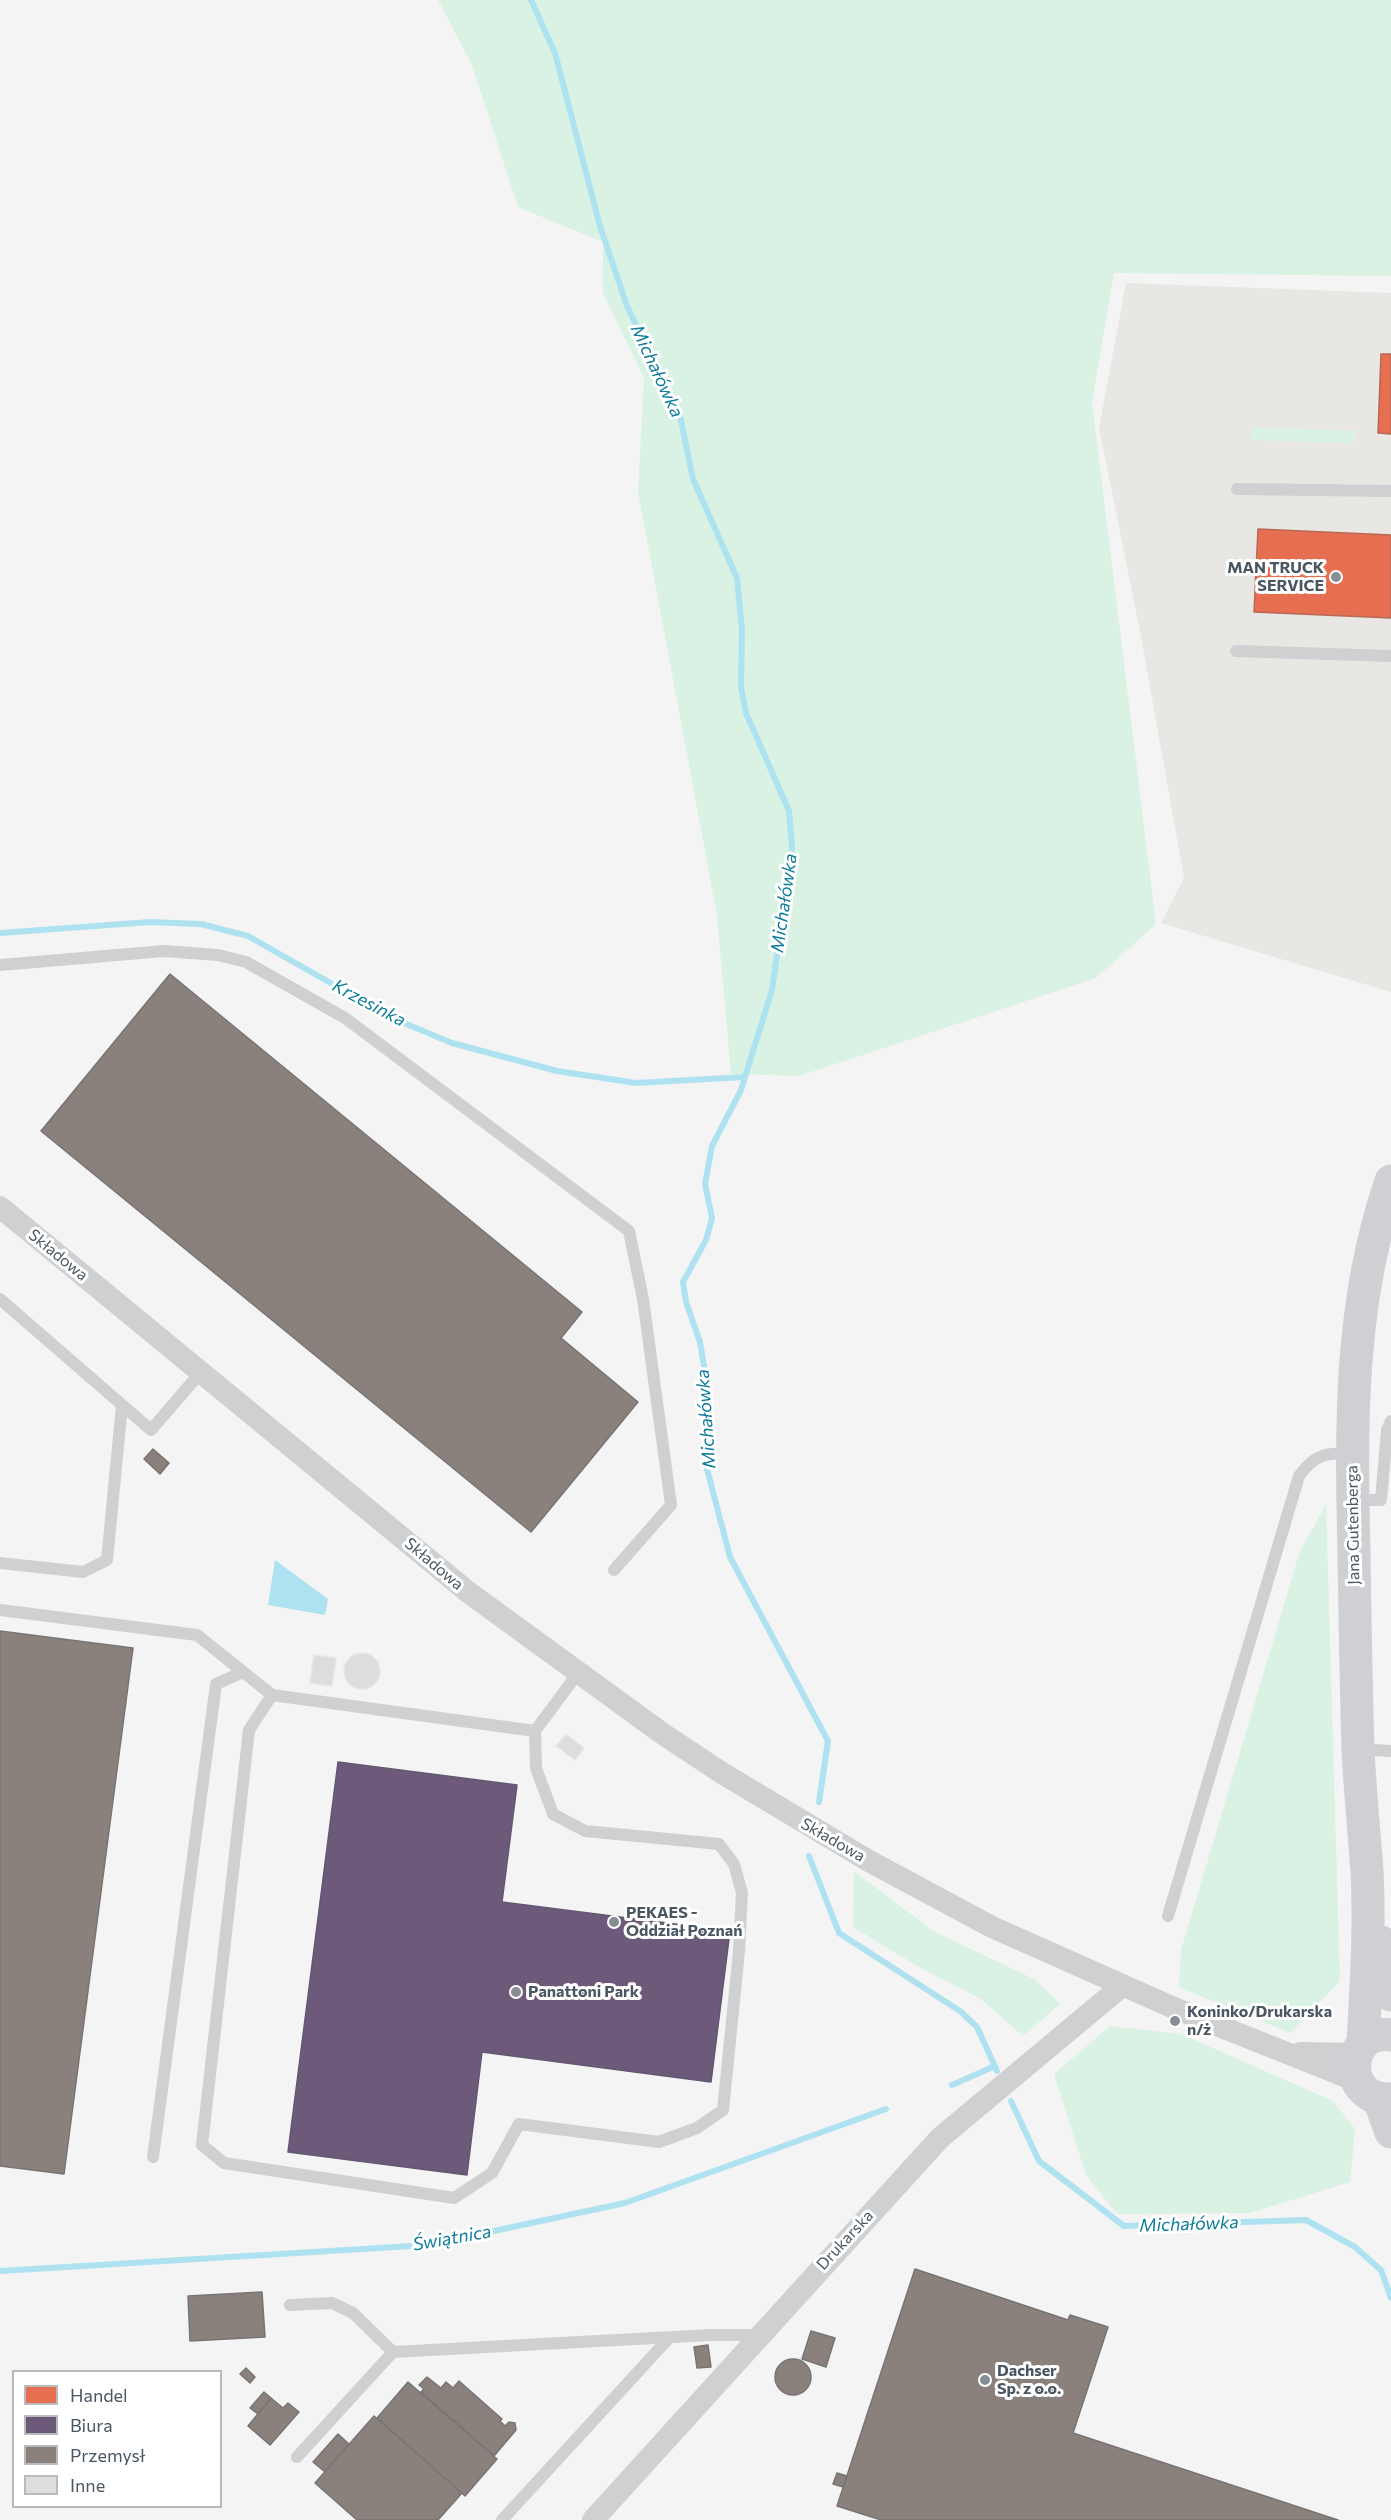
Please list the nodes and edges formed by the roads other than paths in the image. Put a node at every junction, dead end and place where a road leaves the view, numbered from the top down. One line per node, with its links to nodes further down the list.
1 (1237, 489): 2 (lane)
2 (1391, 491)
3 (1236, 651): 4 (lane)
4 (1391, 656)
5 (0, 965): 15 (lane)
6 (1391, 1181): 12 (street, Jana Gutenberga)
7 (0, 1207): 9 (street, Składowa)
8 (0, 1299): 10 (lane)
9 (201, 1372): 10 (lane); 18 (street, Składowa)
10 (122, 1406): 14 (lane)
11 (1391, 1421): 13 (lane)
12 (1351, 1453): 13 (street, Jana Gutenberga); 24 (lane)
13 (1353, 1500): 21 (street, Jana Gutenberga)
14 (0, 1563)
15 (614, 1570)
16 (0, 1610): 17 (lane)
17 (243, 1672): 19 (lane); 29 (lane)
18 (578, 1673): 20 (lane); 25 (street, Składowa)
19 (272, 1695): 20 (lane); 20 (lane)
20 (535, 1731)
21 (1358, 1749): 22 (lane); 23 (street, Jana Gutenberga)
22 (1391, 1751)
23 (1367, 1873): 26 (street, Jana Gutenberga); 27 (street, Jana Gutenberga)
24 (1168, 1916)
25 (1122, 1986): 27 (street, Składowa); 31 (street, Drukarska)
26 (1391, 1995)
27 (1373, 2069): 28 (street)
28 (1391, 2132)
29 (153, 2157)
30 (290, 2305): 33 (lane)
31 (759, 2335): 32 (lane); 36 (street, Drukarska)
32 (669, 2338): 33 (lane); 35 (lane)
33 (393, 2352): 34 (lane)
34 (297, 2457)
35 (502, 2520)
36 (593, 2520)

